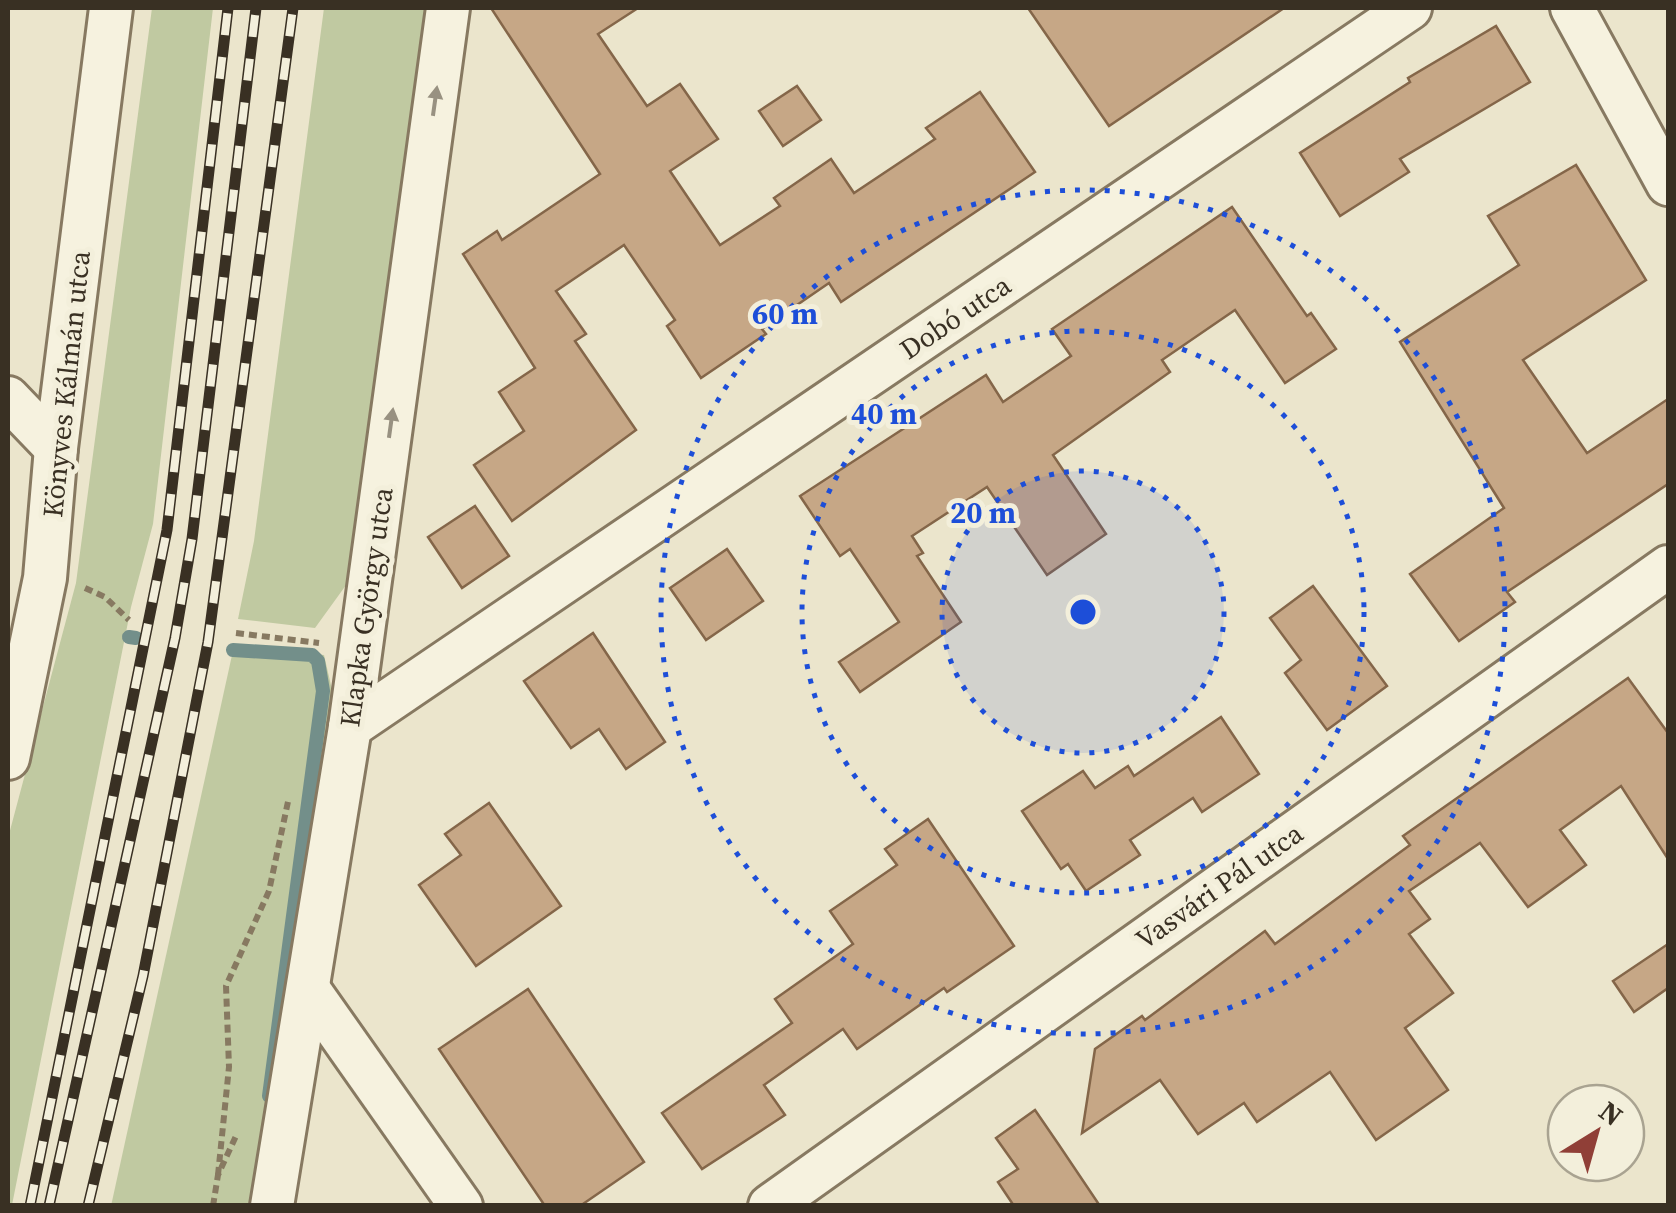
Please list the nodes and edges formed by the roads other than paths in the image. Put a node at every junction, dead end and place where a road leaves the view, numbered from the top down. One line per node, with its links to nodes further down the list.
1 (448, 8): 9 (street, Klapka György utca, one-way to 1)
2 (1410, 8): 9 (street, Dobó utca)
3 (1572, 8): 5 (street)
4 (101, 16): 7 (street, Könyves Kálmán utca)
5 (1668, 184)
6 (8, 398): 7 (street)
7 (56, 448): 10 (street, Könyves Kálmán utca)
8 (1668, 567): 14 (street, Vasvári Pál utca)
9 (350, 728): 11 (street, Klapka György utca)
10 (8, 758)
11 (309, 990): 12 (street, Klapka György utca); 13 (street)
12 (272, 1206)
13 (460, 1206)
14 (770, 1206)

